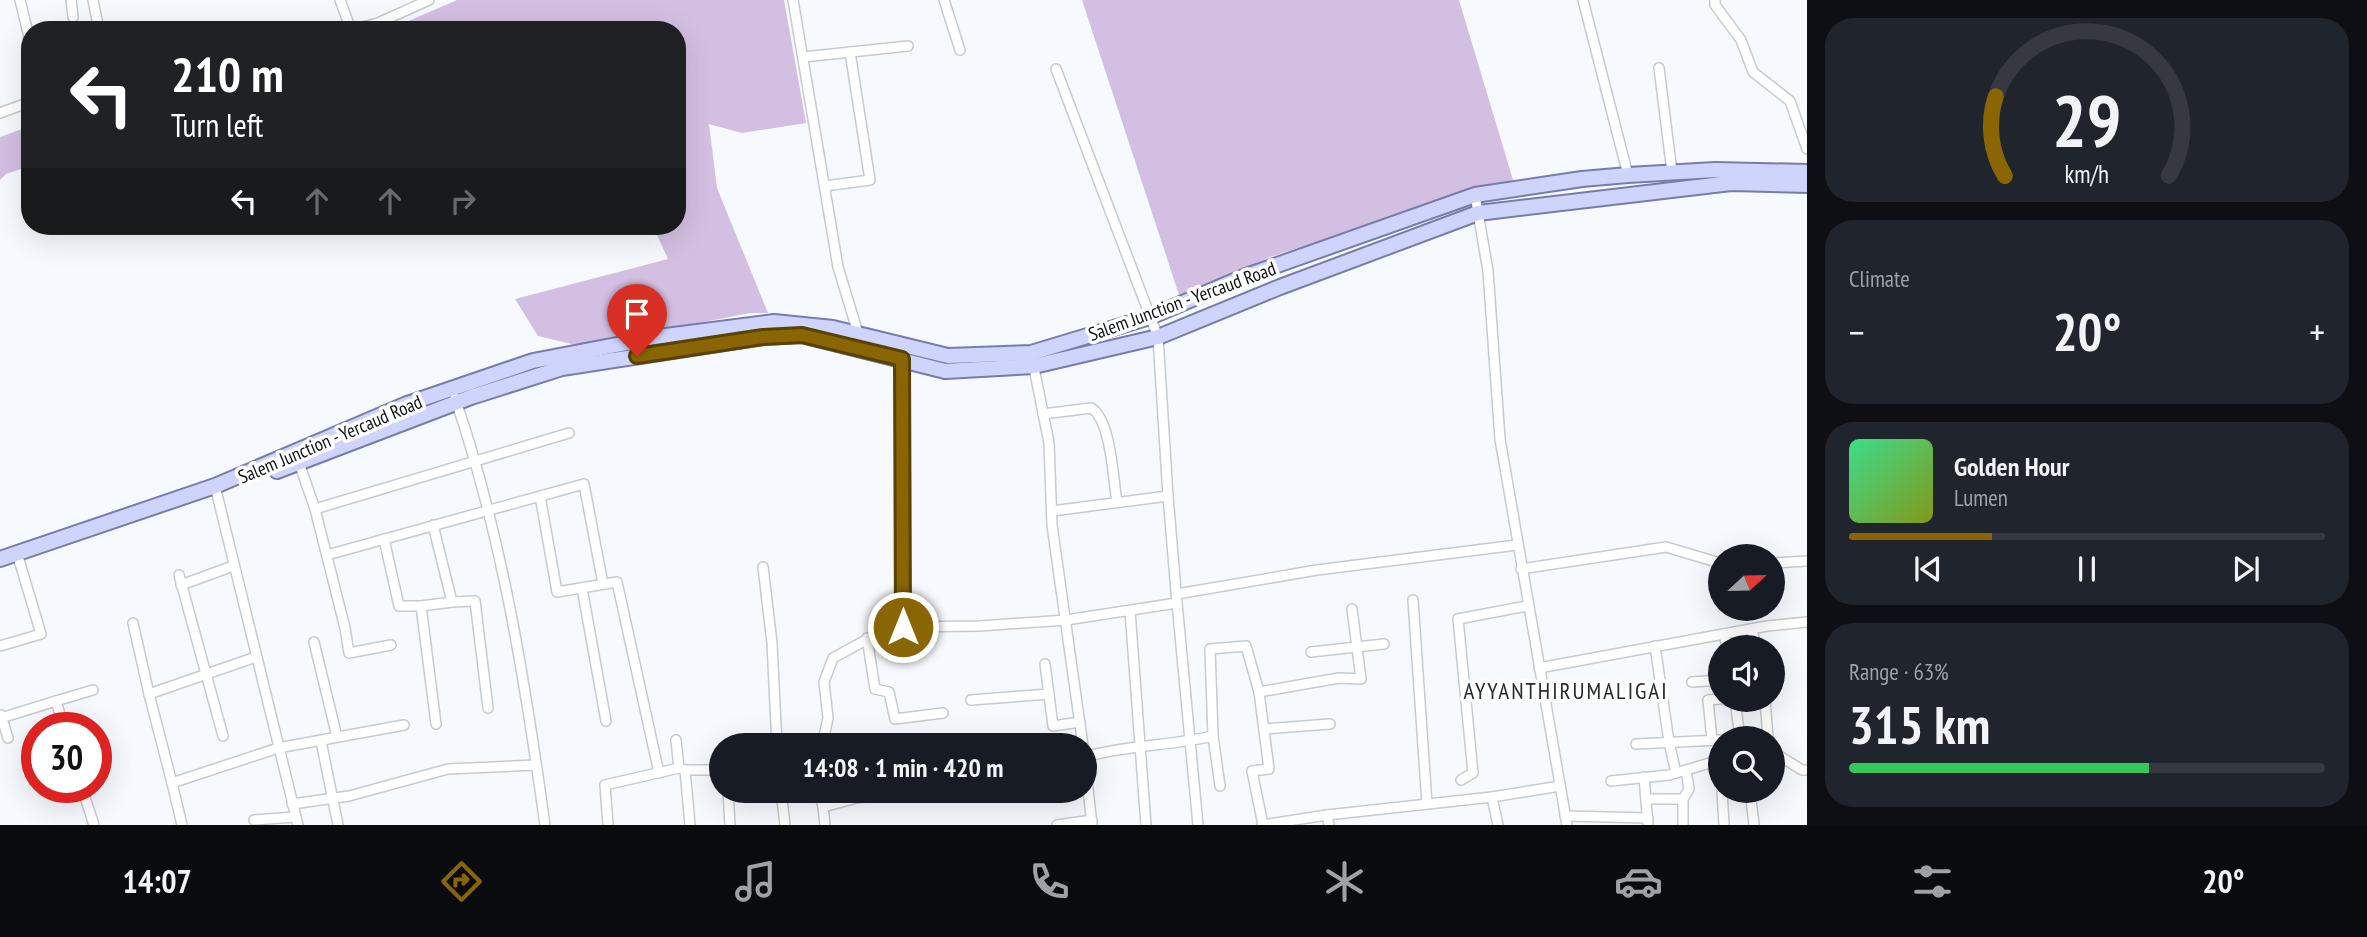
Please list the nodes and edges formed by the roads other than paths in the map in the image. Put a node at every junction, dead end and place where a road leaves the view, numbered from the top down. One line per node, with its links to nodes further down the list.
1 (20, 0): 11 (street)
2 (71, 0): 10 (street)
3 (93, 0): 12 (street)
4 (340, 0): 13 (street)
5 (429, 0): 14 (street)
6 (793, 0): 18 (street)
7 (944, 0): 16 (street)
8 (1583, 0): 26 (street)
9 (1715, 0): 23 (street)
10 (73, 16)
11 (25, 21)
12 (97, 21)
13 (348, 21)
14 (382, 21)
15 (908, 46): 17 (street)
16 (960, 50)
17 (850, 52): 18 (street); 28 (street)
18 (803, 57): 28 (street)
19 (1659, 68): 24 (street)
20 (1056, 69): 31 (street)
21 (21, 105): 22 (street)
22 (0, 113)
23 (1807, 149)
24 (1672, 172): 25 (main road, Salem Junction - Yercaud Road); 26 (main road, Salem Junction - Yercaud Road)
25 (1807, 172)
26 (1628, 175): 29 (main road, Salem Junction - Yercaud Road)
27 (1807, 185): 30 (main road)
28 (825, 186): 32 (street)
29 (1475, 195): 30 (street); 31 (main road, Salem Junction - Yercaud Road)
30 (1478, 213): 33 (main road); 50 (street)
31 (1150, 317): 33 (street); 35 (main road, Salem Junction - Yercaud Road)
32 (858, 334): 35 (main road, Salem Junction - Yercaud Road); 36 (main road, Salem Junction - Yercaud Road)
33 (1158, 337): 35 (main road); 43 (street)
34 (902, 359): 35 (main road); 36 (main road); 73 (street)
35 (1032, 360): 37 (street)
36 (454, 396): 39 (main road); 40 (street)
37 (1043, 414): 44 (street); 47 (street)
38 (569, 433): 40 (street)
39 (297, 458): 41 (main road); 45 (street)
40 (476, 461): 45 (street); 46 (street)
41 (216, 490): 52 (main road); 57 (street)
42 (540, 496): 46 (street); 61 (street); 62 (street)
43 (1168, 496): 44 (street); 63 (street)
44 (1117, 502): 47 (street)
45 (315, 509): 51 (street)
46 (488, 510): 48 (street); 125 (street)
47 (1052, 511): 70 (street)
48 (433, 525): 49 (street); 65 (street)
49 (384, 539): 51 (street); 66 (street)
50 (1517, 545): 60 (street); 63 (street)
51 (327, 555): 80 (street)
52 (18, 557): 53 (main road); 59 (main road); 81 (street)
53 (0, 559)
54 (1708, 559): 60 (street)
55 (1807, 561): 56 (street)
56 (1785, 562)
57 (233, 566): 85 (street); 88 (street)
58 (762, 567): 107 (street)
59 (0, 568)
60 (1521, 569): 67 (street)
61 (603, 584): 62 (street); 130 (street)
62 (582, 588): 101 (street)
63 (1177, 599): 69 (street); 117 (street)
64 (1413, 600): 151 (street)
65 (452, 602): 66 (street); 97 (street)
66 (421, 606): 103 (street)
67 (1527, 606): 87 (street); 133 (street)
68 (1352, 609): 82 (street)
69 (1130, 611): 70 (street); 121 (street)
70 (1066, 620): 73 (street); 102 (street)
71 (1807, 622): 74 (street)
72 (133, 623): 93 (street)
73 (903, 627): 77 (street)
74 (1752, 629): 75 (street); 76 (street)
75 (1724, 634): 83 (street)
76 (1753, 635)
77 (867, 638): 99 (street); 108 (street)
78 (314, 642): 112 (street)
79 (1384, 644): 82 (street)
80 (391, 645)
81 (0, 646)
82 (1357, 646): 84 (street); 92 (street)
83 (1655, 646): 87 (street); 118 (street)
84 (1311, 652)
85 (256, 657): 88 (street); 120 (street)
86 (1045, 664): 94 (street)
87 (1539, 668): 137 (street)
88 (206, 675): 93 (street); 110 (street)
89 (1708, 681): 90 (street)
90 (1692, 682)
91 (93, 690): 96 (street)
92 (1259, 692): 106 (street); 111 (street)
93 (149, 694): 135 (street)
94 (1049, 694): 95 (street); 102 (street)
95 (971, 700)
96 (56, 701): 98 (street); 100 (street)
97 (488, 708)
98 (59, 712)
99 (943, 713)
100 (1, 715): 113 (street)
101 (606, 721)
102 (1080, 722): 109 (street)
103 (436, 723)
104 (1330, 724): 106 (street)
105 (404, 725): 112 (street)
106 (1264, 729): 171 (street)
107 (776, 733)
108 (825, 733)
109 (1081, 733)
110 (223, 736)
111 (1213, 736): 117 (street); 136 (street)
112 (337, 737): 116 (street)
113 (8, 738)
114 (676, 740): 126 (street)
115 (1708, 740): 118 (street)
116 (321, 741): 120 (street); 139 (street)
117 (1190, 741): 121 (street); 170 (street)
118 (1669, 742): 119 (street); 131 (street)
119 (1636, 744)
120 (278, 747): 135 (street); 150 (street)
121 (1140, 747): 122 (street); 169 (street)
122 (1097, 755)
123 (1785, 760): 129 (street)
124 (1708, 764): 128 (street)
125 (537, 765): 139 (street); 162 (street)
126 (682, 769): 127 (street); 130 (street); 164 (street)
127 (709, 770)
128 (1686, 770): 131 (street); 141 (street)
129 (1807, 771)
130 (659, 773): 163 (street)
131 (1676, 773): 132 (street)
132 (1644, 777): 134 (street); 140 (street)
133 (1461, 780)
134 (1611, 781)
135 (172, 783): 160 (street)
136 (1220, 786)
137 (1560, 786): 138 (street); 156 (street)
138 (1492, 797): 151 (street); 172 (street)
139 (333, 798): 150 (street); 161 (street)
140 (1646, 799): 141 (street); 157 (street)
141 (1683, 799): 173 (street)
142 (87, 803): 159 (street)
143 (729, 803): 165 (street)
144 (782, 803): 166 (street)
145 (822, 803): 152 (street)
146 (839, 803): 152 (street)
147 (1090, 803): 158 (street)
148 (1723, 803): 174 (street)
149 (1751, 803): 175 (street)
150 (292, 804): 155 (street)
151 (1427, 804): 154 (street)
152 (823, 807): 167 (street)
153 (254, 820): 155 (street)
154 (1328, 820): 171 (street)
155 (296, 821)
156 (1566, 821): 157 (street)
157 (1648, 821)
158 (1092, 822): 168 (street)
159 (94, 825)
160 (182, 825)
161 (338, 825)
162 (545, 825)
163 (608, 825)
164 (690, 825)
165 (730, 825)
166 (785, 825)
167 (825, 825)
168 (1057, 825)
169 (1146, 825)
170 (1198, 825)
171 (1262, 825)
172 (1498, 825)
173 (1684, 825)
174 (1724, 825)
175 (1754, 825)

